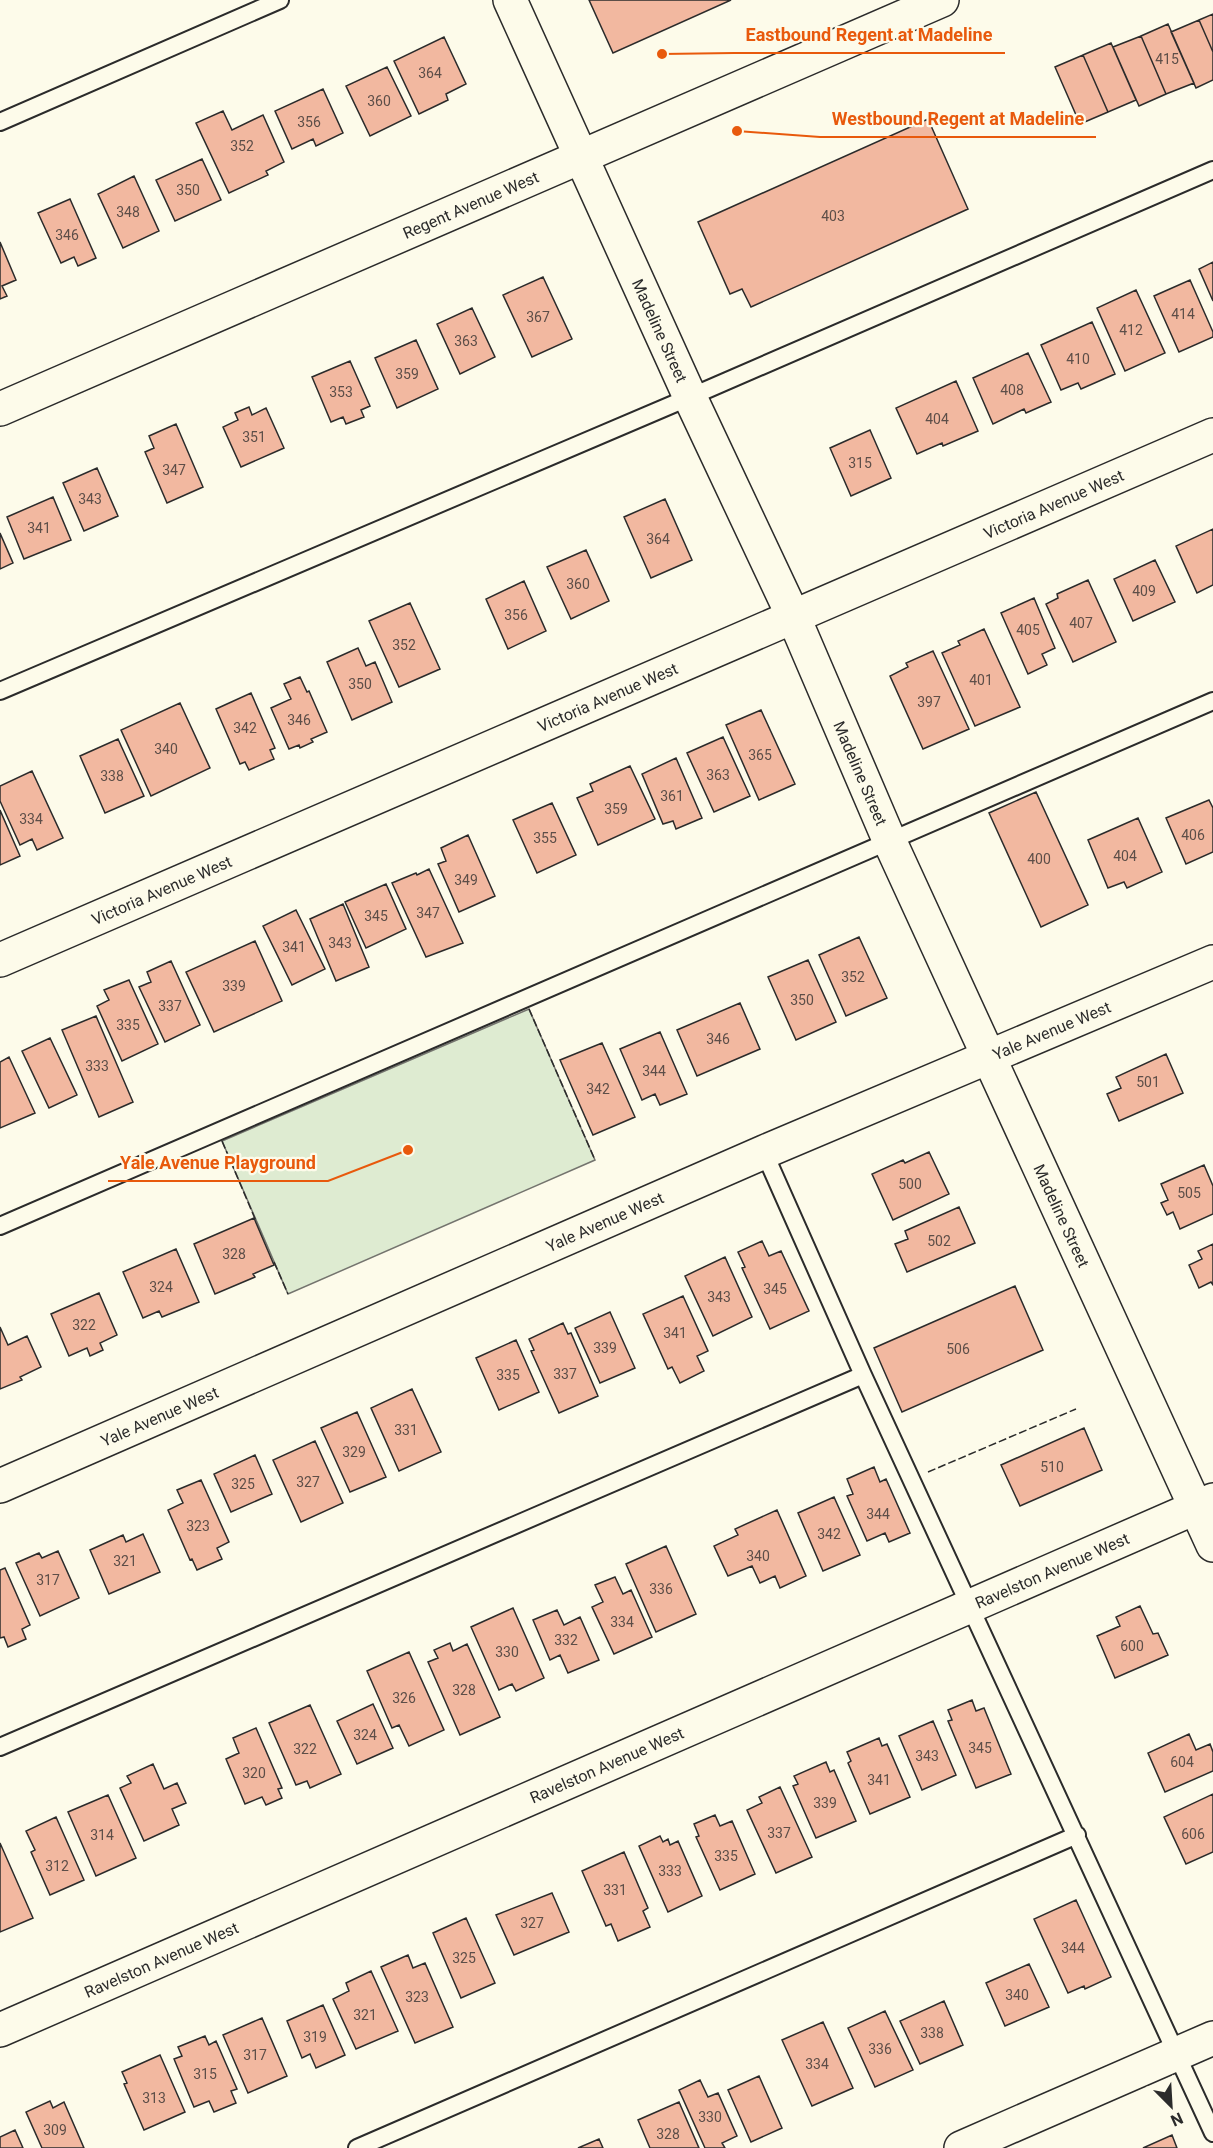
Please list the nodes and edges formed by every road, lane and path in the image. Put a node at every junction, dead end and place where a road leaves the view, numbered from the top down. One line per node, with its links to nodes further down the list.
1 (280, 0): 4 (lane)
2 (510, 0): 5 (street, Madeline Street)
3 (942, 0): 5 (street, Regent Avenue West)
4 (0, 122)
5 (581, 158): 7 (street, Madeline Street); 8 (street, Regent Avenue West)
6 (1213, 170): 7 (lane)
7 (690, 397): 10 (street, Madeline Street); 11 (lane)
8 (0, 409)
9 (1213, 435): 10 (street, Victoria Avenue West)
10 (794, 618): 13 (street, Madeline Street); 14 (street, Victoria Avenue West)
11 (0, 691)
12 (1213, 701): 13 (lane)
13 (890, 842): 16 (street, Madeline Street); 18 (lane)
14 (0, 960)
15 (1213, 962): 16 (street, Yale Avenue West)
16 (990, 1058): 17 (street, Yale Avenue West); 21 (street, Madeline Street)
17 (764, 1152): 19 (lane); 20 (street, Yale Avenue West)
18 (0, 1226)
19 (863, 1376): 23 (lane); 24 (lane)
20 (0, 1486)
21 (1204, 1503): 22 (street, Madeline Street); 23 (street, Ravelston Avenue West)
22 (1213, 1545)
23 (971, 1606): 25 (lane); 26 (street, Ravelston Avenue West)
24 (0, 1747)
25 (1077, 1835): 28 (lane); 30 (lane)
26 (0, 2030)
27 (1213, 2038): 28 (street)
28 (1176, 2054): 29 (lane); 31 (street)
29 (1213, 2133)
30 (357, 2148)
31 (961, 2148)

